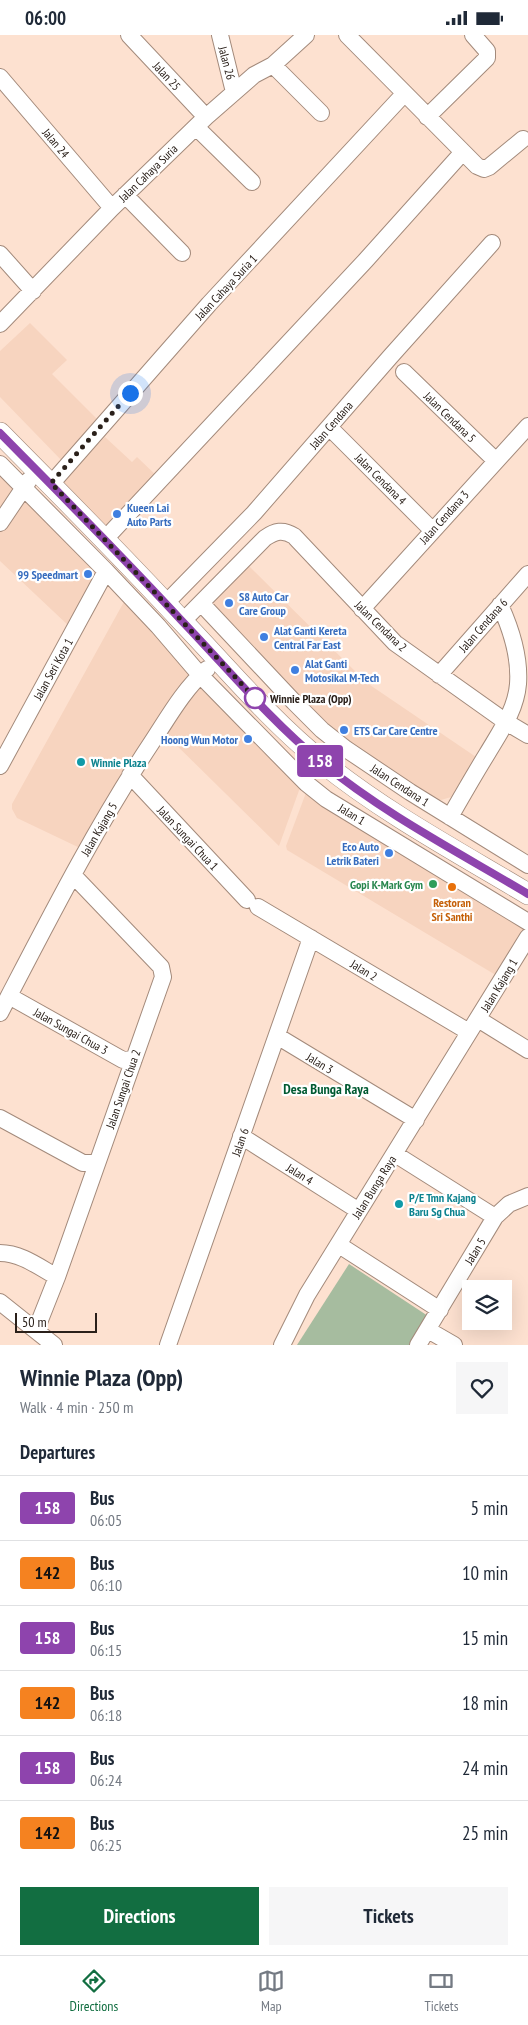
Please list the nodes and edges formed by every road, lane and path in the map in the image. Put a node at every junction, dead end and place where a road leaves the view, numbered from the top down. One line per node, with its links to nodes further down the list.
1 (129, 35): 12 (street, Jalan 25)
2 (220, 35): 8 (street, Jalan 26)
3 (306, 35): 6 (street, Jalan Cahaya Suria)
4 (347, 35): 9 (street)
5 (473, 35): 11 (street)
6 (273, 65): 8 (street, Jalan Cahaya Suria); 10 (street)
7 (0, 77): 17 (street, Jalan 24)
8 (234, 92): 12 (street, Jalan Cahaya Suria)
9 (404, 94): 11 (street); 29 (street, Jalan Cahaya Suria 1)
10 (321, 113)
11 (426, 117): 14 (street)
12 (201, 122): 15 (street, Jalan 25); 16 (street, Jalan Cahaya Suria)
13 (523, 139): 14 (street)
14 (462, 153): 33 (street)
15 (252, 182)
16 (125, 195): 17 (street, Jalan Cahaya Suria); 19 (street)
17 (112, 208): 21 (street, Jalan Cahaya Suria)
18 (492, 243): 25 (street, Jalan Cendana)
19 (182, 253)
20 (0, 254): 21 (street)
21 (34, 291): 22 (street, Jalan Cahaya Suria)
22 (0, 324)
23 (404, 372): 27 (street, Jalan Cendana 5)
24 (528, 426): 27 (street, Jalan Cendana 3)
25 (329, 427): 32 (street, Jalan Cendana 4); 36 (street, Jalan Cendana)
26 (0, 433): 29 (main road)
27 (496, 461): 32 (street, Jalan Cendana 3)
28 (0, 464): 30 (street, Jalan 1)
29 (44, 477): 30 (street, Jalan Cahaya Suria 1); 33 (main road)
30 (24, 489): 31 (street, Jalan Cahaya Suria 1); 34 (street, Jalan 1)
31 (0, 523)
32 (432, 530): 39 (street, Jalan Cendana 3)
33 (105, 539): 36 (main road)
34 (106, 571): 42 (street, Jalan 1); 48 (street, Jalan Seri Kota 1)
35 (528, 574): 38 (street, Jalan Cendana 6)
36 (166, 603): 40 (main road)
37 (201, 603): 39 (street, Jalan Cendana 2); 40 (street); 50 (street, Jalan Cendana 1)
38 (500, 605): 43 (street, Jalan Cendana 6); 45 (street)
39 (362, 609): 43 (street, Jalan Cendana 2)
40 (183, 621): 41 (main road)
41 (218, 659): 42 (street, Jalan Kajang 5); 44 (main road)
42 (200, 675): 46 (street, Jalan 1); 49 (street, Jalan Kajang 5)
43 (439, 675): 45 (street, Jalan Cendana 2)
44 (267, 711): 46 (street); 53 (main road)
45 (506, 722): 47 (street, Jalan Cendana 2); 50 (street)
46 (251, 727): 55 (street, Jalan 1)
47 (528, 735)
48 (0, 765)
49 (130, 775): 52 (street, Jalan Kajang 5); 54 (street, Jalan Sungai Chua 1)
50 (450, 817): 51 (street, Jalan Cendana 1)
51 (528, 865)
52 (73, 875): 58 (street, Jalan Kajang 5); 63 (street, Jalan Sungai Chua 2)
53 (528, 894)
54 (252, 903): 57 (street, Jalan 2)
55 (528, 922)
56 (528, 937): 60 (street, Jalan Kajang 1)
57 (311, 938): 60 (street, Jalan 2); 61 (street, Jalan 6)
58 (8, 997): 59 (street, Jalan Kajang 5); 63 (street, Jalan Sungai Chua 3)
59 (0, 1013)
60 (474, 1026): 62 (street, Jalan 2); 65 (street, Jalan Bunga Raya)
61 (276, 1036): 65 (street, Jalan 3); 66 (street, Jalan 6)
62 (528, 1050)
63 (134, 1059): 68 (street, Jalan Sungai Chua 2)
64 (0, 1118): 68 (street)
65 (416, 1120): 67 (street, Jalan Bunga Raya)
66 (241, 1136): 70 (street, Jalan 4); 80 (street, Jalan 6)
67 (395, 1154): 70 (street, Jalan Bunga Raya); 71 (street)
68 (96, 1163): 74 (street, Jalan Sungai Chua 2)
69 (528, 1196): 71 (street, Jalan 5)
70 (359, 1211): 72 (street, Jalan Bunga Raya)
71 (495, 1217): 76 (street, Jalan 5)
72 (338, 1245): 76 (street); 81 (street, Jalan Bunga Raya)
73 (0, 1253): 74 (street)
74 (57, 1277): 77 (street, Jalan Sungai Chua 2)
75 (0, 1302): 77 (street)
76 (440, 1310): 78 (street, Jalan 5)
77 (36, 1330): 79 (street)
78 (428, 1330): 82 (street, Jalan 5); 83 (street)
79 (54, 1345)
80 (168, 1345)
81 (282, 1345)
82 (418, 1345)
83 (454, 1345)

